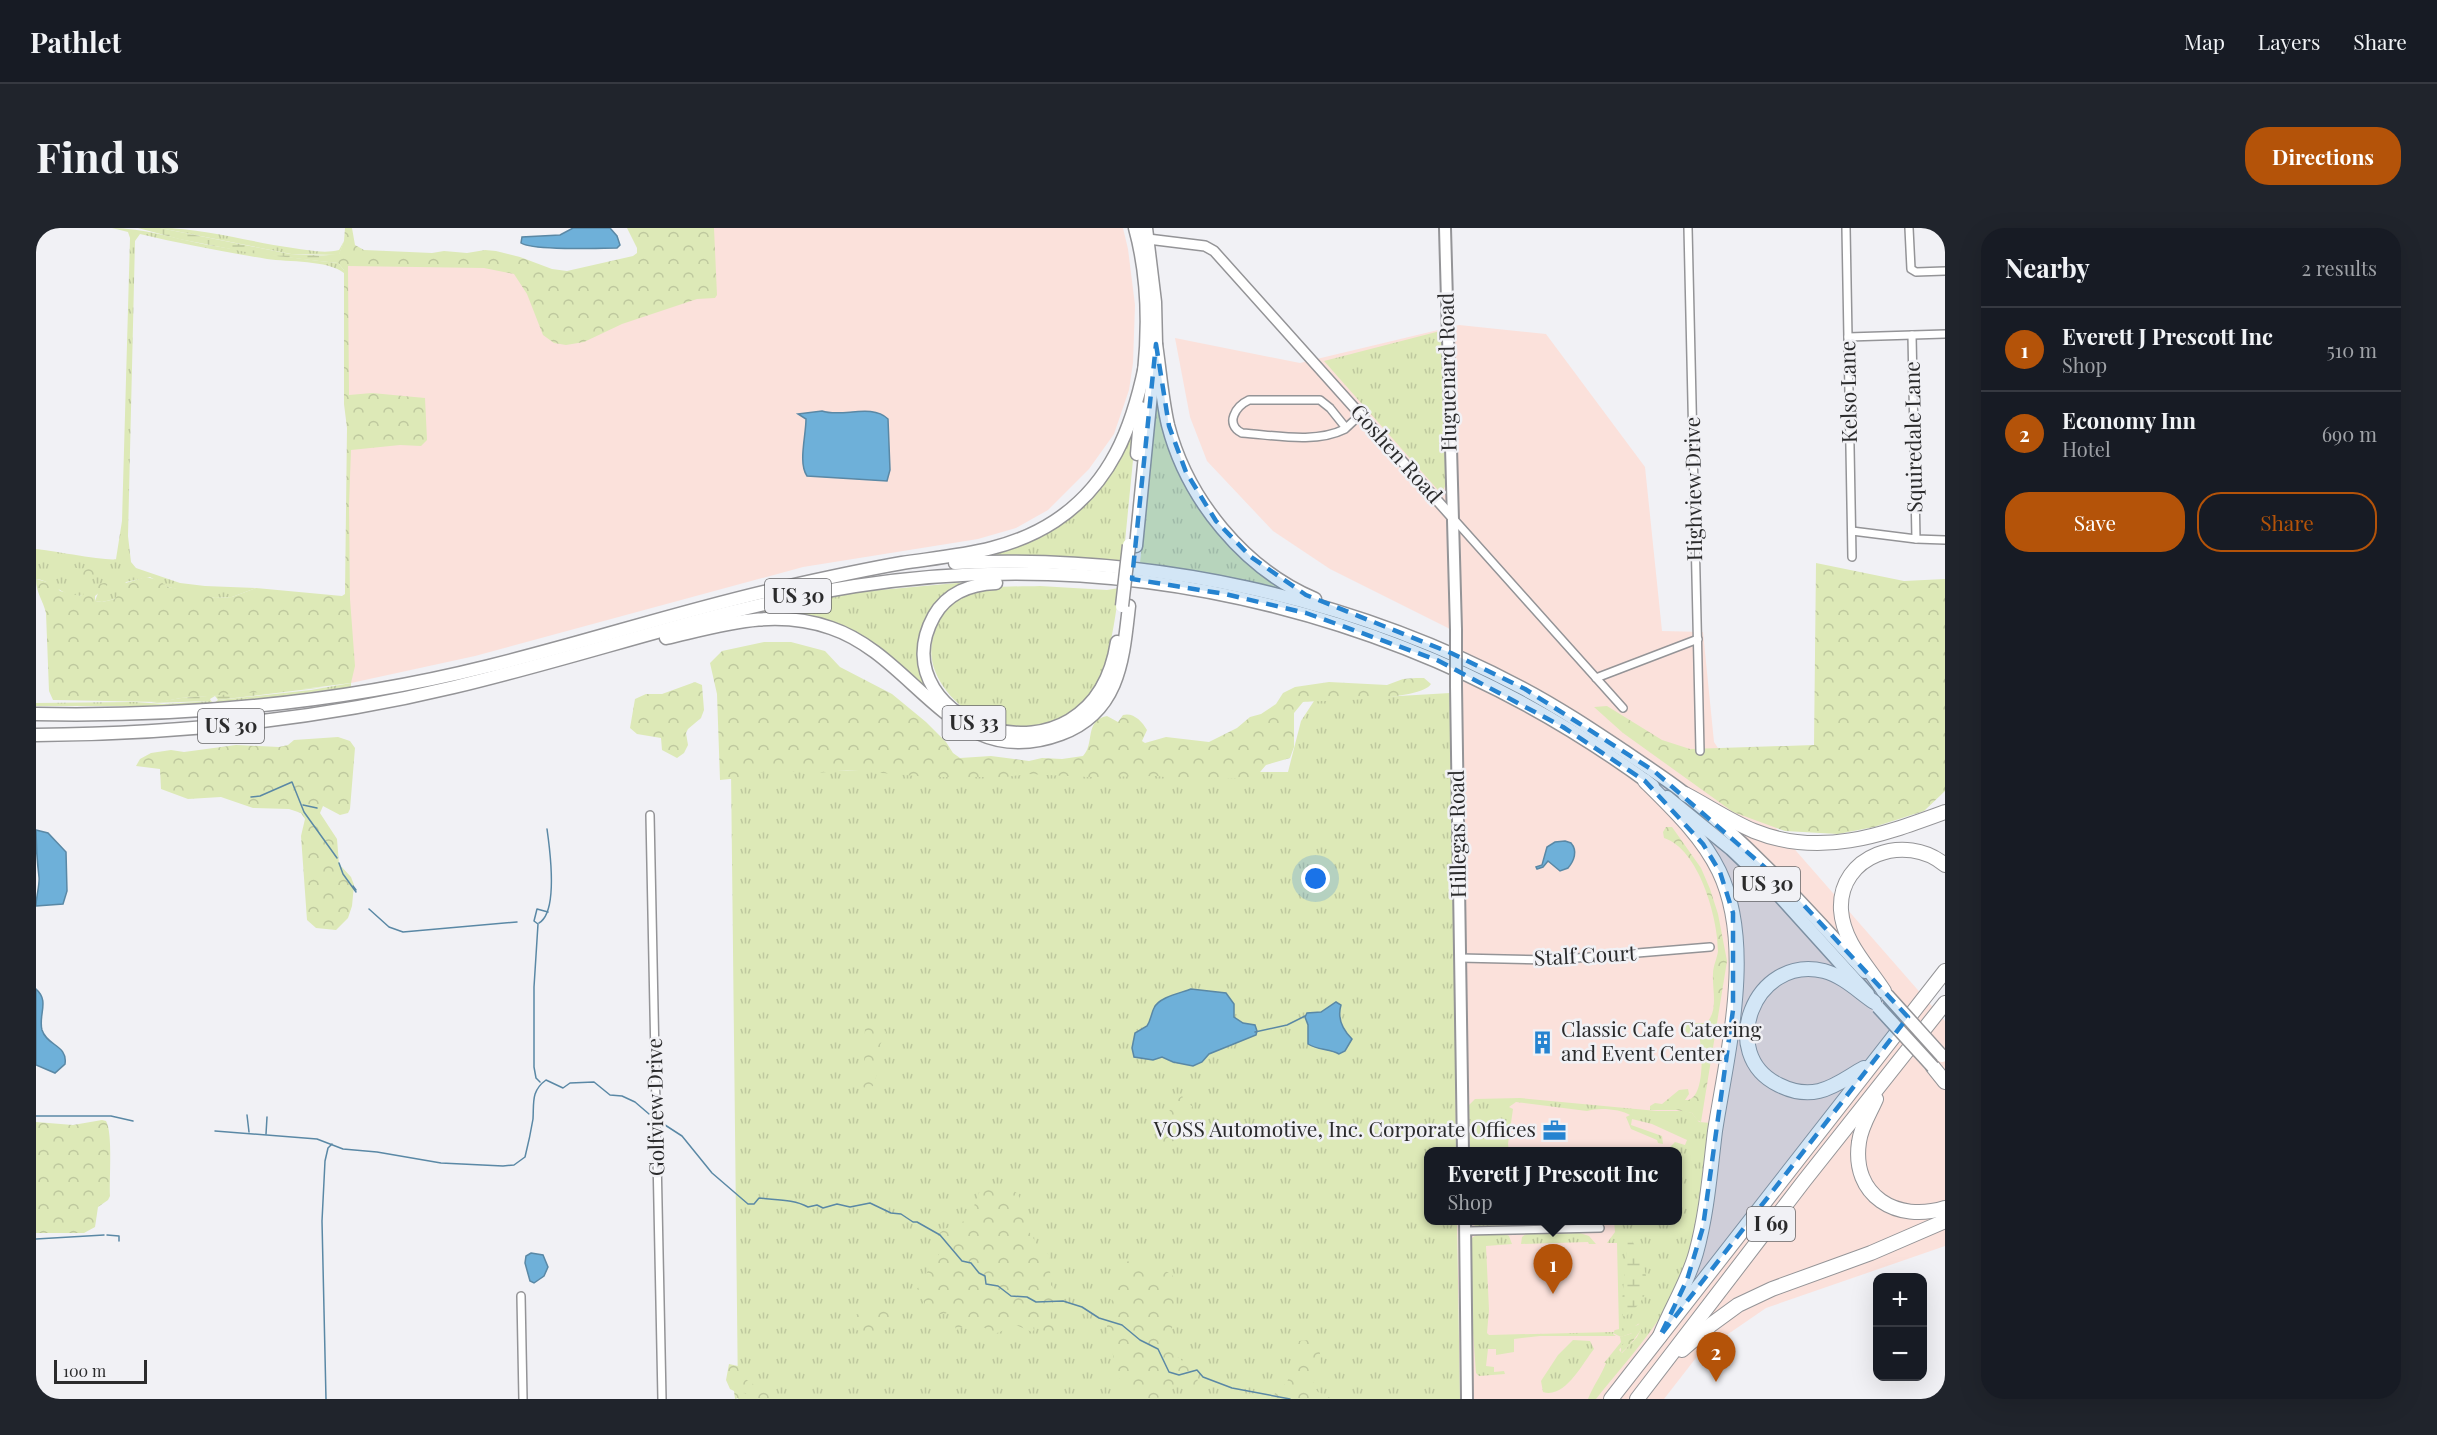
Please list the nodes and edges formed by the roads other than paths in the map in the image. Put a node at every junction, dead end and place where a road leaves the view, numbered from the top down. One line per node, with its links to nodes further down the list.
1 (1135, 228): 12 (highway, US 33)
2 (1445, 228): 15 (main road, Huguenard Road)
3 (1688, 228): 25 (street, Highview Drive)
4 (1846, 228): 10 (street, Kelso Lane)
5 (1909, 228): 7 (street)
6 (1147, 234): 11 (highway); 13 (street, Goshen Road)
7 (1945, 271)
8 (1945, 334): 9 (street)
9 (1912, 335): 10 (street); 17 (street, Squiredale Lane)
10 (1848, 337): 16 (street, Kelso Lane)
11 (1156, 344): 19 (highway); 24 (highway)
12 (1145, 366): 19 (highway, US 33); 21 (highway)
13 (1360, 415): 14 (street); 15 (street, Goshen Road)
14 (1346, 428): 14 (street)
15 (1452, 517): 27 (street, Goshen Road); 38 (main road, Hillegas Road, bridge)
16 (1852, 531): 17 (street); 20 (street, Kelso Lane)
17 (1916, 540): 18 (street)
18 (1945, 540)
19 (1132, 545): 23 (highway, US 33, bridge)
20 (1852, 556)
21 (852, 573): 24 (highway, US 30); 29 (highway, US 30)
22 (1062, 574): 23 (highway, US 33); 26 (highway, US 30); 32 (highway, US 30)
23 (1125, 606): 26 (highway)
24 (1360, 618): 33 (highway, US 30)
25 (1698, 639): 27 (street); 31 (street, Highview Drive)
26 (542, 664): 30 (highway, US 30)
27 (1596, 678): 28 (street, Goshen Road)
28 (1623, 708)
29 (36, 714)
30 (36, 735)
31 (1700, 751)
32 (1645, 780): 43 (highway, US 30); 55 (highway)
33 (1685, 794): 34 (highway, US 30); 42 (highway)
34 (1945, 812)
35 (650, 815): 58 (street, Golfview Drive)
36 (1945, 865): 42 (highway)
37 (1710, 947): 38 (street, Stalf Court)
38 (1460, 958): 49 (main road, Hillegas Road)
39 (1945, 963): 41 (highway)
40 (1945, 971): 41 (highway, I 69)
41 (1936, 983): 46 (highway, I 69)
42 (1886, 993): 45 (highway, bridge)
43 (1876, 1004): 46 (highway); 47 (highway, US 30, bridge)
44 (1943, 1006): 48 (highway, I 69)
45 (1944, 1057)
46 (1869, 1066): 55 (highway, I 69)
47 (1940, 1075)
48 (1884, 1080): 50 (highway); 56 (highway, I 69)
49 (1464, 1147)
50 (1945, 1208)
51 (1945, 1221): 56 (highway)
52 (1465, 1226): 53 (street); 59 (main road)
53 (1600, 1228)
54 (521, 1296): 57 (street)
55 (1660, 1336): 60 (highway, I 69)
56 (1659, 1369): 61 (highway, I 69)
57 (523, 1399)
58 (662, 1399)
59 (1467, 1399)
60 (1611, 1399)
61 (1636, 1399)

